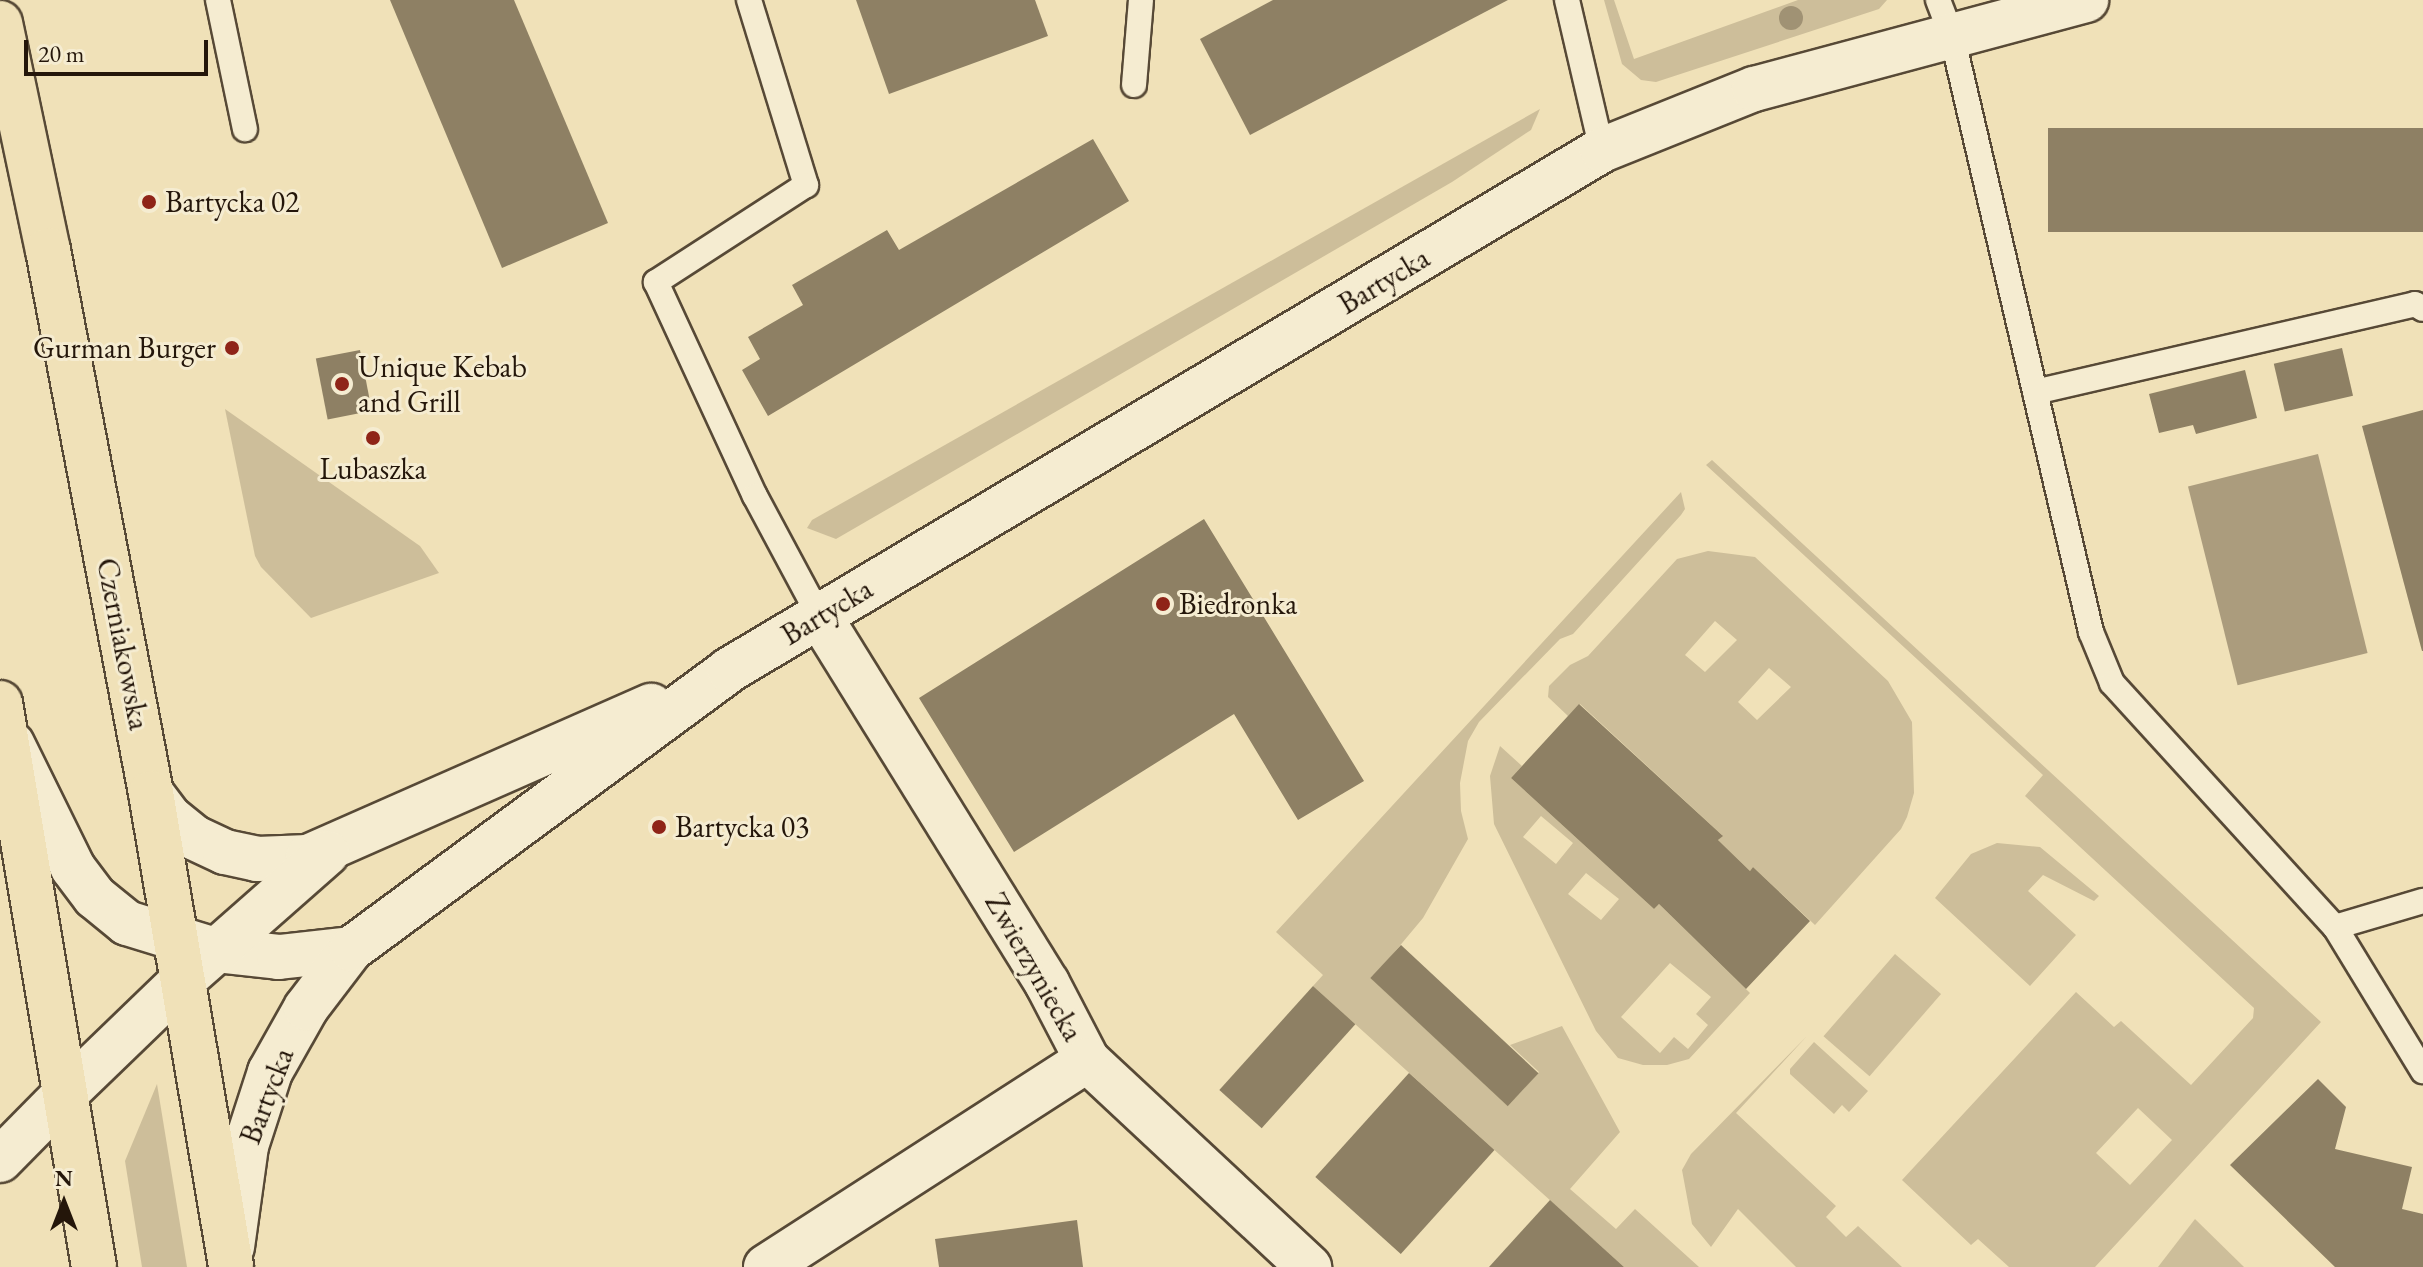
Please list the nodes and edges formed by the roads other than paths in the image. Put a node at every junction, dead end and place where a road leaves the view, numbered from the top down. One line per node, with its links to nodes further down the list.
1 (218, 0): 9 (lane)
2 (749, 0): 13 (lane)
3 (1141, 0): 8 (lane)
4 (1567, 0): 10 (lane)
5 (2086, 0): 6 (street, Bartycka)
6 (1945, 18): 10 (street, Bartycka); 12 (lane)
7 (0, 23): 16 (main road, Czerniakowska)
8 (1134, 85)
9 (245, 129)
10 (1602, 150): 13 (street, Bartycka)
11 (2423, 309): 12 (lane)
12 (2035, 392): 19 (lane)
13 (820, 617): 14 (street, Bartycka); 22 (street, Zwierzyniecka)
14 (729, 670): 17 (street, Bartycka); 20 (street, Bartycka)
15 (3, 718): 21 (street); 24 (main road)
16 (151, 793): 17 (street, Bartycka); 21 (main road, Czerniakowska)
17 (329, 851): 21 (street, Bartycka)
18 (2423, 901): 19 (lane)
19 (2335, 927): 23 (lane)
20 (351, 949): 21 (street); 26 (street, Bartycka)
21 (191, 957): 24 (street, Bartycka); 26 (main road, Czerniakowska)
22 (1087, 1060): 28 (street); 29 (street, Zwierzyniecka)
23 (2423, 1071)
24 (66, 1093): 25 (street, Bartycka); 27 (main road)
25 (0, 1160)
26 (231, 1264)
27 (94, 1267)
28 (766, 1267)
29 (1309, 1267)

